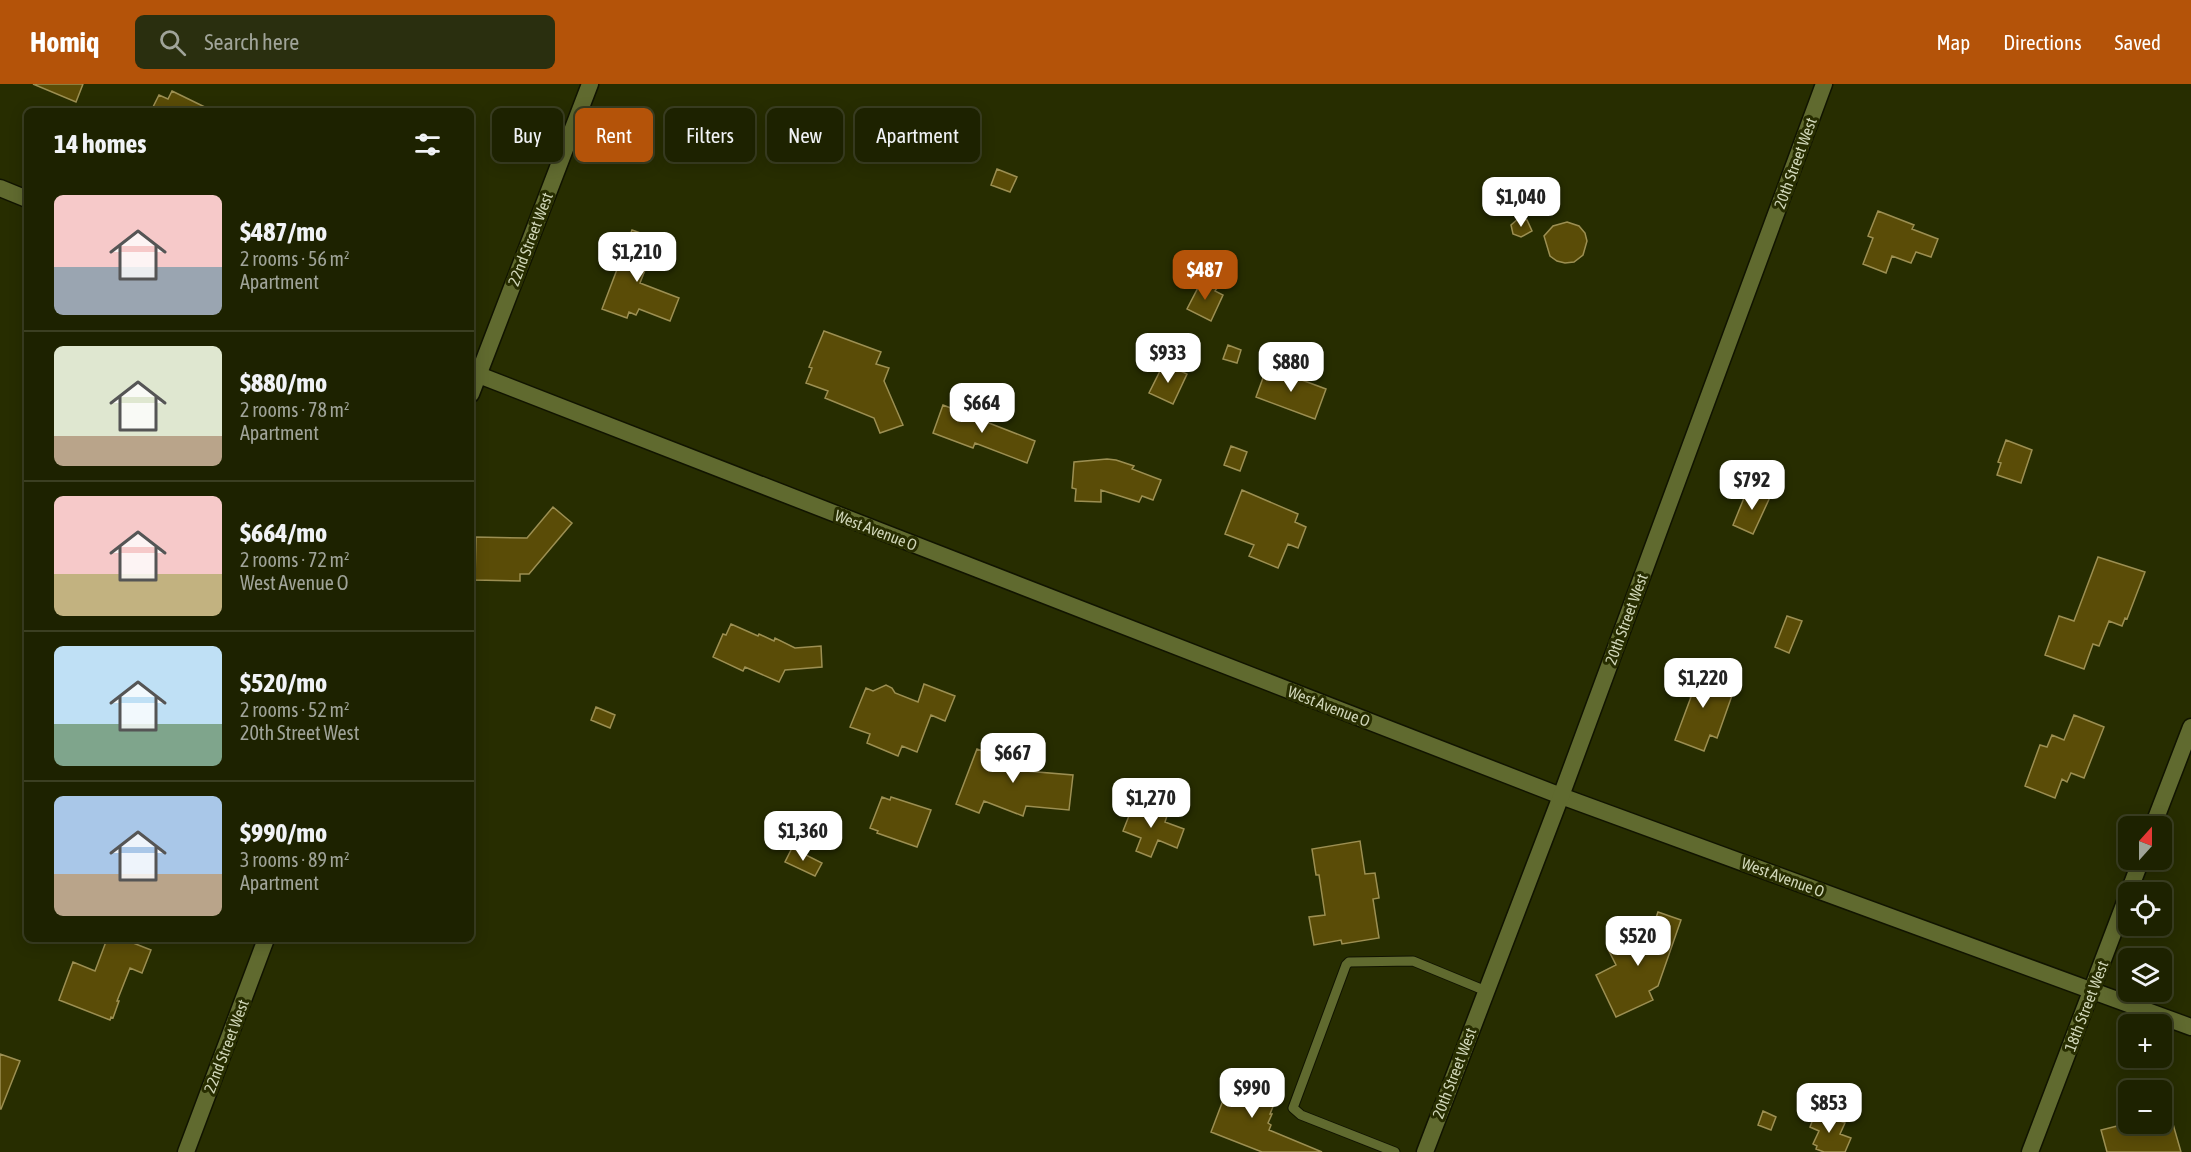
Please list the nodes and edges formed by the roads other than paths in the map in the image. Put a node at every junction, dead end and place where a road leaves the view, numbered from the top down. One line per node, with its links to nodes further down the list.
1 (590, 84): 5 (street, 22nd Street West)
2 (1824, 84): 7 (street, 20th Street West)
3 (0, 188): 4 (street)
4 (24, 198)
5 (475, 374): 7 (street, West Avenue O)
6 (2191, 727): 8 (street)
7 (1560, 796): 11 (street, West Avenue O); 12 (street, 20th Street West)
8 (2157, 816)
9 (2137, 870): 11 (street, 18th Street West)
10 (265, 942): 14 (street, 22nd Street West)
11 (2091, 990): 13 (street, West Avenue O); 17 (street, 18th Street West)
12 (1486, 991): 15 (lane); 16 (street, 20th Street West)
13 (2191, 1027)
14 (186, 1152)
15 (1395, 1152)
16 (1425, 1152)
17 (2030, 1152)

